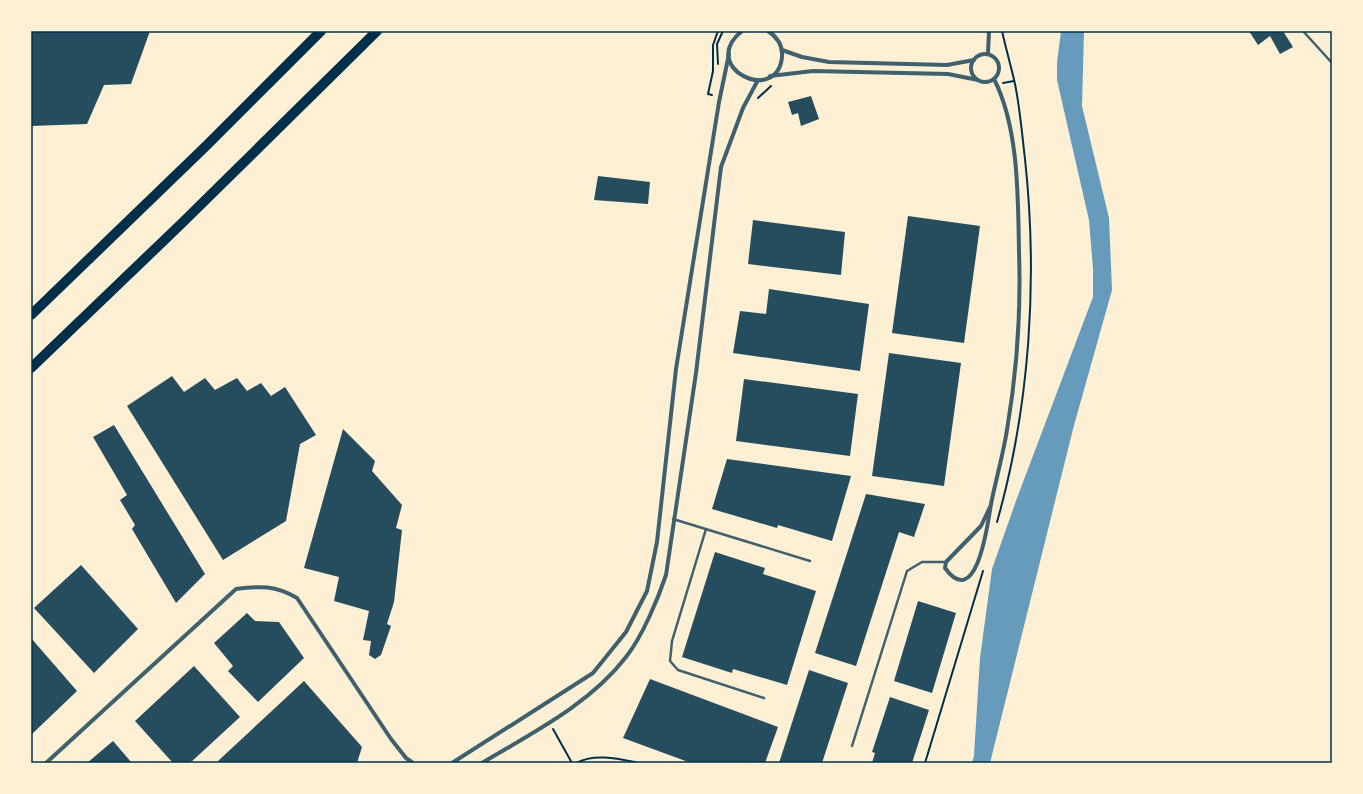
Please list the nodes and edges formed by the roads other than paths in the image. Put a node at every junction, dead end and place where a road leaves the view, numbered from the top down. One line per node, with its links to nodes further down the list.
1 (321, 31): 19 (highway)
2 (377, 31): 20 (highway)
3 (737, 31): 9 (street)
4 (742, 31): 9 (street)
5 (768, 31): 8 (street)
6 (989, 31): 12 (street)
7 (1303, 31): 14 (lane)
8 (773, 33): 10 (street)
9 (736, 36): 11 (street)
10 (782, 50): 13 (street); 15 (street)
11 (729, 54): 16 (street); 30 (street)
12 (988, 54): 13 (street); 18 (street)
13 (974, 60): 17 (street)
14 (1332, 63)
15 (770, 76): 16 (street); 17 (street)
16 (758, 80): 22 (street)
17 (978, 80): 18 (street)
18 (995, 82): 21 (street)
19 (31, 315)
20 (31, 368)
21 (991, 505): 25 (street); 25 (street)
22 (673, 519): 23 (lane); 31 (street)
23 (706, 529): 24 (lane); 26 (lane)
24 (810, 561)
25 (946, 562): 27 (lane)
26 (764, 698)
27 (852, 746)
28 (46, 763): 29 (street)
29 (413, 763)
30 (452, 763)
31 (482, 763)

